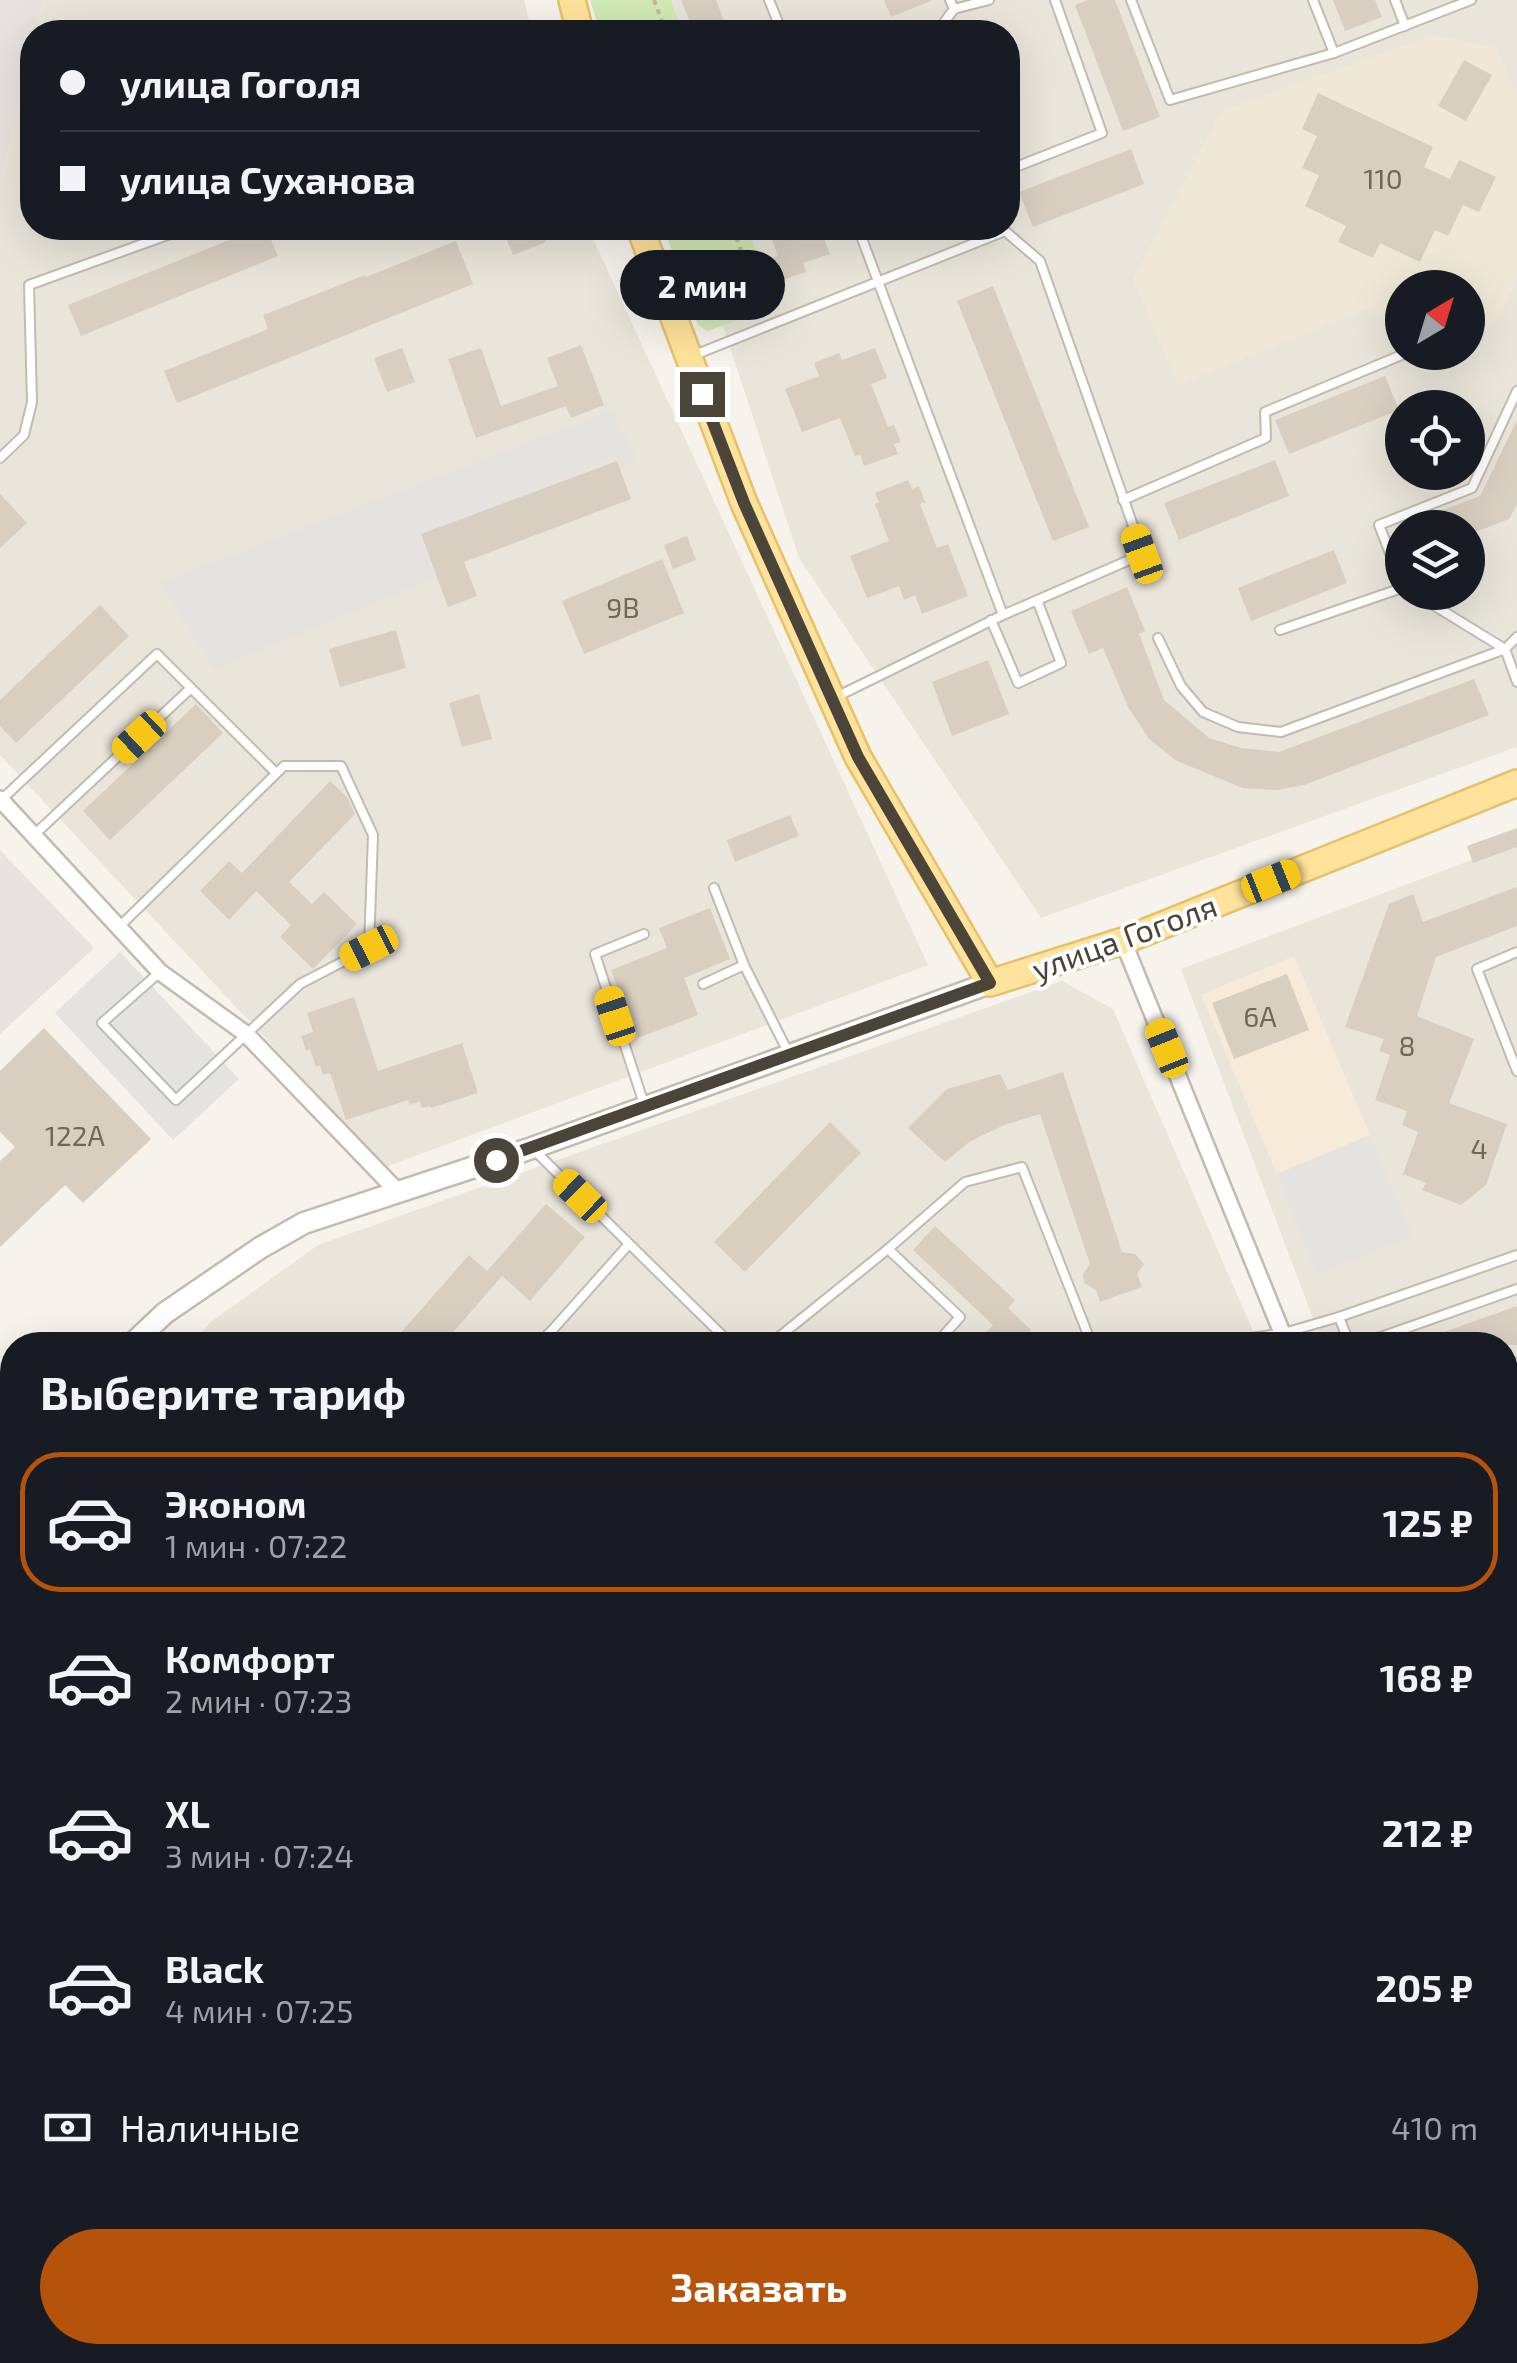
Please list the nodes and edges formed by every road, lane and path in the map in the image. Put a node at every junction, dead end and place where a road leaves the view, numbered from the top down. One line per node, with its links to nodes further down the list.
1 (989, 0): 7 (lane)
2 (1055, 0): 10 (lane)
3 (1131, 0): 9 (lane)
4 (1313, 0): 9 (lane)
5 (1395, 0): 8 (lane)
6 (1471, 0): 8 (lane)
7 (952, 5)
8 (1405, 26): 9 (lane)
9 (1334, 53)
10 (1020, 165)
11 (154, 240): 22 (lane)
12 (644, 240): 19 (main road)
13 (737, 240): 18 (path)
14 (863, 240): 17 (lane)
15 (979, 240): 17 (lane)
16 (1016, 240): 23 (lane)
17 (879, 283): 18 (lane); 28 (lane)
18 (768, 326): 19 (lane)
19 (688, 358): 36 (main road)
20 (1385, 362): 23 (lane)
21 (1517, 391): 24 (lane)
22 (0, 458)
23 (1123, 500): 26 (lane)
24 (1417, 510)
25 (1385, 592): 30 (lane)
26 (1037, 600): 28 (lane); 29 (lane)
27 (1441, 610): 33 (lane)
28 (1003, 614): 29 (lane)
29 (991, 620): 36 (lane)
30 (1280, 630)
31 (1517, 637): 33 (lane)
32 (1158, 638): 33 (lane)
33 (1505, 649): 34 (lane)
34 (1517, 682)
35 (191, 688): 37 (lane); 39 (lane); 40 (lane)
36 (832, 698): 48 (main road)
37 (276, 774): 42 (lane); 50 (lane)
38 (1517, 784): 44 (main road, улица Гоголя)
39 (0, 800): 40 (street)
40 (34, 835): 42 (street)
41 (714, 888): 46 (lane)
42 (120, 926): 47 (street)
43 (644, 934): 53 (lane)
44 (1124, 941): 48 (main road, улица Гоголя); 67 (street)
45 (1517, 952): 52 (lane)
46 (744, 965): 49 (lane); 51 (lane)
47 (160, 972): 50 (street); 50 (lane)
48 (990, 983): 51 (street, улица Гоголя)
49 (702, 984)
50 (246, 1034): 55 (street)
51 (790, 1056): 53 (street, улица Гоголя)
52 (1517, 1071)
53 (645, 1108): 54 (street, улица Гоголя)
54 (532, 1148): 55 (street, улица Гоголя); 56 (lane)
55 (398, 1194): 61 (street, улица Гоголя)
56 (629, 1244): 62 (lane); 63 (lane)
57 (888, 1248): 64 (lane); 65 (lane); 66 (lane)
58 (1517, 1255): 60 (lane)
59 (1517, 1289): 70 (lane)
60 (1339, 1317): 68 (lane); 69 (lane)
61 (145, 1332)
62 (550, 1332)
63 (719, 1332)
64 (785, 1332)
65 (947, 1332)
66 (1087, 1332)
67 (1282, 1332)
68 (1302, 1332)
69 (1345, 1332)
70 (1395, 1332)

